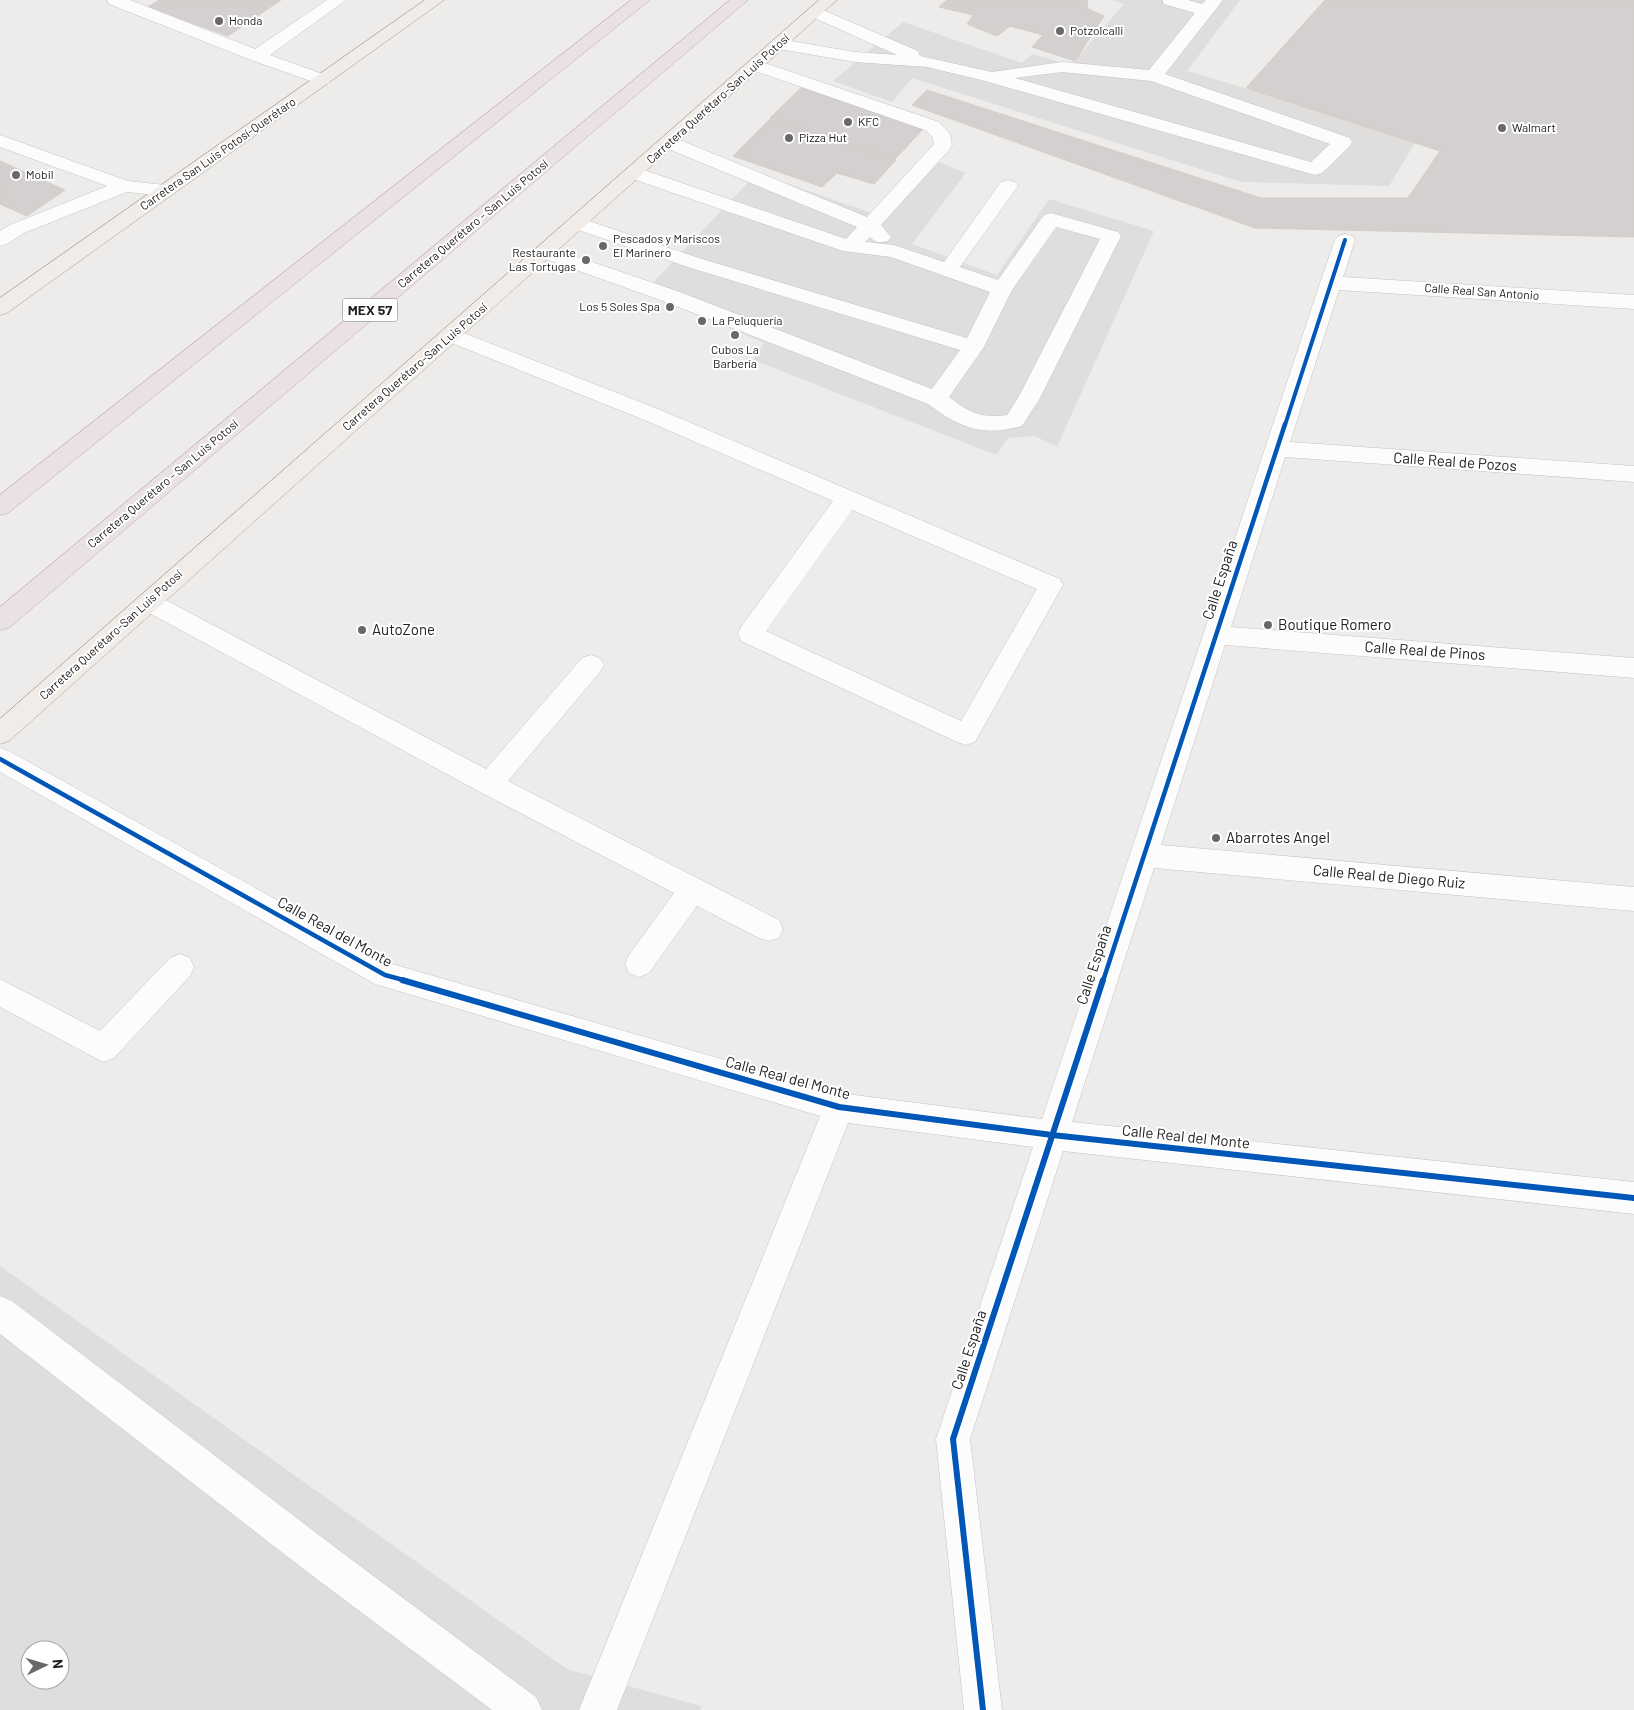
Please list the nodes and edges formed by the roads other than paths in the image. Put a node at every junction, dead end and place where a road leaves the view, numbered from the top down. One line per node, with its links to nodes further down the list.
1 (115, 0): 10 (street)
2 (338, 0): 10 (street)
3 (436, 0): 15 (main road, Carretera San Luis Potosí-Querétaro)
4 (642, 0): 41 (highway)
5 (740, 0): 43 (highway, Carretera Querétaro - San Luis Potosí / MEX 57)
6 (1170, 0): 8 (street)
7 (823, 6): 9 (main road, Carretera Querétaro-San Luis Potosí); 11 (street)
8 (1211, 6): 13 (street)
9 (779, 44): 11 (street); 12 (main road, Carretera Querétaro-San Luis Potosí)
10 (257, 56): 15 (street)
11 (926, 62): 14 (street)
12 (756, 65): 17 (main road, Carretera Querétaro-San Luis Potosí); 23 (street)
13 (1154, 76): 14 (street); 14 (street)
14 (990, 77)
15 (322, 80): 21 (main road, Carretera San Luis Potosí-Querétaro)
16 (0, 141): 19 (street)
17 (668, 142): 18 (main road, Carretera Querétaro-San Luis Potosí); 23 (street)
18 (634, 173): 22 (main road, Carretera Querétaro-San Luis Potosí); 26 (street)
19 (125, 186): 21 (street); 24 (street)
20 (1008, 186): 29 (street)
21 (167, 190): 34 (main road, Carretera San Luis Potosí-Querétaro)
22 (576, 223): 28 (main road, Carretera Querétaro-San Luis Potosí); 30 (street)
23 (869, 225): 26 (street); 27 (street)
24 (0, 240)
25 (1345, 240): 31 (street, Calle España)
26 (850, 247): 27 (street)
27 (894, 251): 29 (street)
28 (544, 252): 30 (street); 35 (main road, Carretera Querétaro-San Luis Potosí)
29 (948, 270): 32 (street)
30 (684, 280): 36 (street); 37 (street)
31 (1330, 283): 33 (street, Calle Real San Antonio); 38 (street, Calle España)
32 (1002, 289): 36 (street); 37 (street)
33 (1634, 302)
34 (0, 308)
35 (451, 335): 40 (street); 42 (main road, Carretera Querétaro-San Luis Potosí)
36 (973, 347): 37 (street)
37 (936, 399)
38 (1276, 449): 39 (street, Calle Real de Pozos); 44 (street, Calle España)
39 (1634, 474)
40 (848, 498): 40 (street)
41 (0, 507)
42 (149, 602): 47 (main road, Carretera Querétaro-San Luis Potosí); 49 (street)
43 (0, 621)
44 (1215, 635): 46 (street, Calle Real de Pinos); 50 (street, Calle España)
45 (591, 666): 49 (street)
46 (1634, 668)
47 (0, 734)
48 (0, 759): 57 (street, Calle Real del Monte)
49 (489, 784): 51 (street)
50 (1143, 855): 52 (street, Calle Real de Diego Ruiz); 58 (street, Calle España)
51 (693, 889): 53 (street); 54 (street)
52 (1634, 899)
53 (769, 929)
54 (639, 964)
55 (180, 966): 56 (street)
56 (0, 992)
57 (839, 1107): 58 (street, Calle Real del Monte); 62 (street)
58 (1052, 1135): 59 (street, Calle Real del Monte); 63 (street, Calle España)
59 (1634, 1198)
60 (3, 1321): 61 (street)
61 (523, 1710)
62 (598, 1710)
63 (983, 1710)

